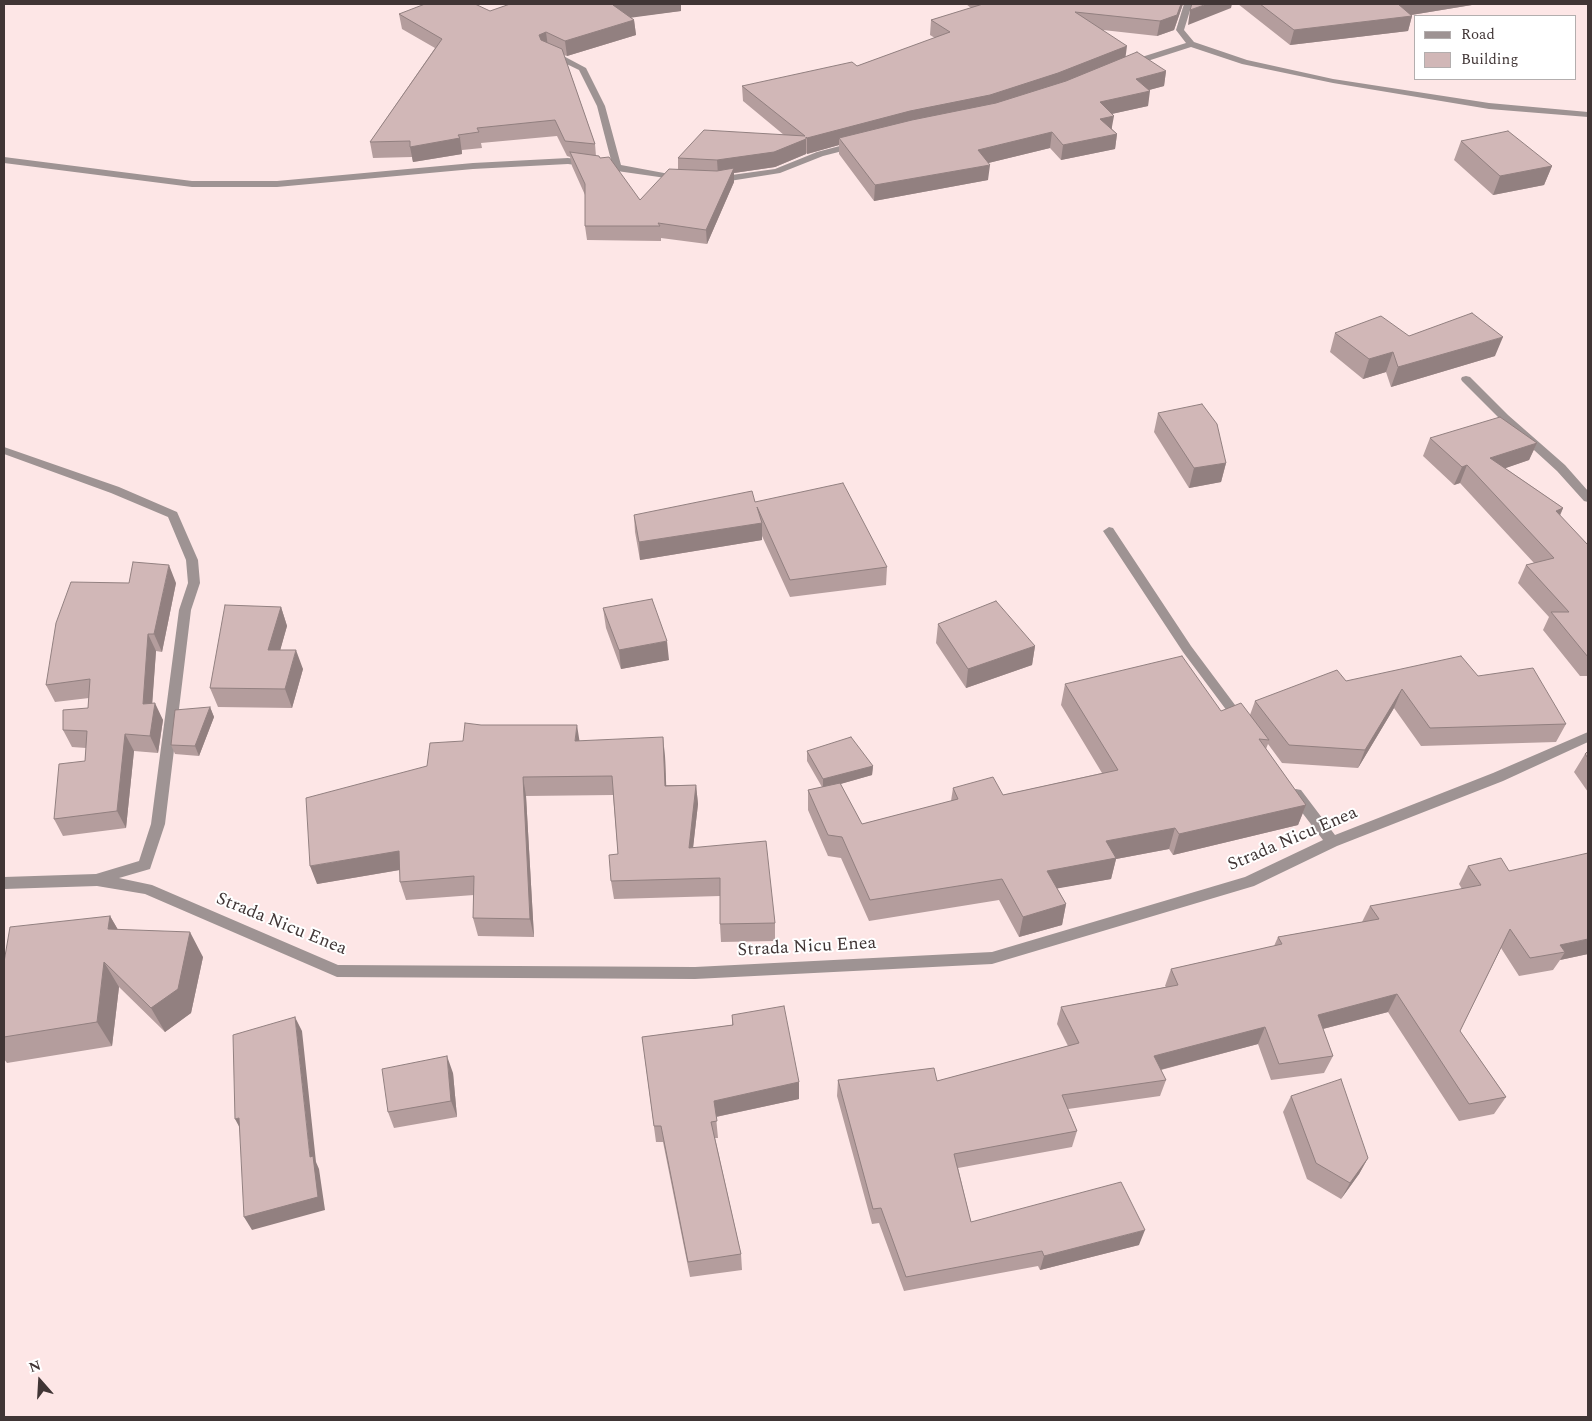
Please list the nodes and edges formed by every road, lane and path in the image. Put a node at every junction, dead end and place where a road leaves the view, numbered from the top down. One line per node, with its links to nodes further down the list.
1 (1188, 4): 2 (street)
2 (1191, 44): 4 (street); 5 (street)
3 (547, 51): 8 (street)
4 (1127, 65)
5 (1588, 115)
6 (865, 142): 10 (street)
7 (4, 160): 8 (street)
8 (617, 167): 9 (street)
9 (688, 179)
10 (708, 180)
11 (1466, 379): 13 (street)
12 (4, 450): 19 (street)
13 (1588, 498)
14 (1109, 531): 15 (street)
15 (1245, 726)
16 (1588, 737): 18 (street, Strada Nicu Enea)
17 (1286, 780): 18 (street)
18 (1332, 842): 19 (street, Strada Nicu Enea)
19 (97, 880): 20 (street, Strada Nicu Enea)
20 (4, 883)

